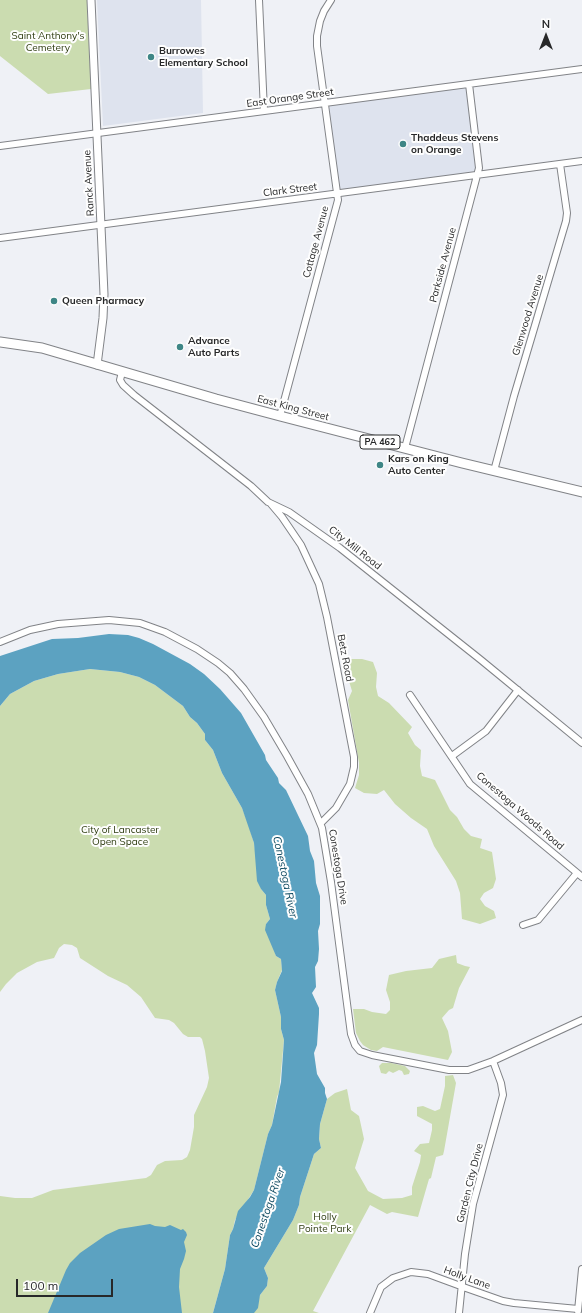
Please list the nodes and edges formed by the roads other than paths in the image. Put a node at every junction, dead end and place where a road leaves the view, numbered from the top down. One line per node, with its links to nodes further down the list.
1 (91, 0): 8 (street, Ranck Avenue)
2 (259, 0): 7 (street)
3 (331, 0): 6 (street, Cottage Avenue)
4 (582, 69): 5 (street, East Orange Street)
5 (469, 84): 6 (street, East Orange Street); 12 (street, Parkside Avenue)
6 (325, 103): 7 (street, East Orange Street); 13 (street, Cottage Avenue)
7 (264, 111): 8 (street, East Orange Street)
8 (97, 133): 9 (street, East Orange Street); 14 (street, Ranck Avenue)
9 (0, 146)
10 (582, 162): 11 (street, Clark Street)
11 (560, 164): 12 (street, Clark Street); 21 (street, Glenwood Avenue)
12 (477, 175): 13 (street, Clark Street); 20 (street, Parkside Avenue)
13 (337, 194): 14 (street, Clark Street); 19 (street, Cottage Avenue)
14 (101, 225): 15 (street, Clark Street); 17 (street, Ranck Avenue)
15 (0, 238)
16 (0, 342): 17 (main road, East King Street / PA 462)
17 (97, 365): 18 (main road, East King Street / PA 462)
18 (122, 372): 19 (main road, East King Street / PA 462); 23 (street, City Mill Road)
19 (280, 416): 20 (main road, East King Street / PA 462)
20 (405, 448): 21 (main road, East King Street / PA 462)
21 (494, 471): 22 (main road, East King Street / PA 462)
22 (582, 492)
23 (268, 502): 25 (street, City Mill Road); 29 (street, Betz Road)
24 (0, 642): 29 (street, Conestoga Drive)
25 (518, 690): 27 (street, City Mill Road); 28 (street)
26 (410, 695): 28 (street, Conestoga Woods Road)
27 (582, 743)
28 (452, 756): 30 (street, Conestoga Woods Road)
29 (321, 823): 33 (street, Conestoga Drive)
30 (579, 875): 31 (street)
31 (523, 925)
32 (582, 1020): 33 (street, Conestoga Drive)
33 (493, 1061): 35 (street, Garden City Drive)
34 (582, 1269): 36 (street)
35 (462, 1286): 36 (street, Holly Lane); 37 (street, Holly Lane); 38 (street, Garden City Drive)
36 (578, 1311)
37 (370, 1313)
38 (459, 1313)

